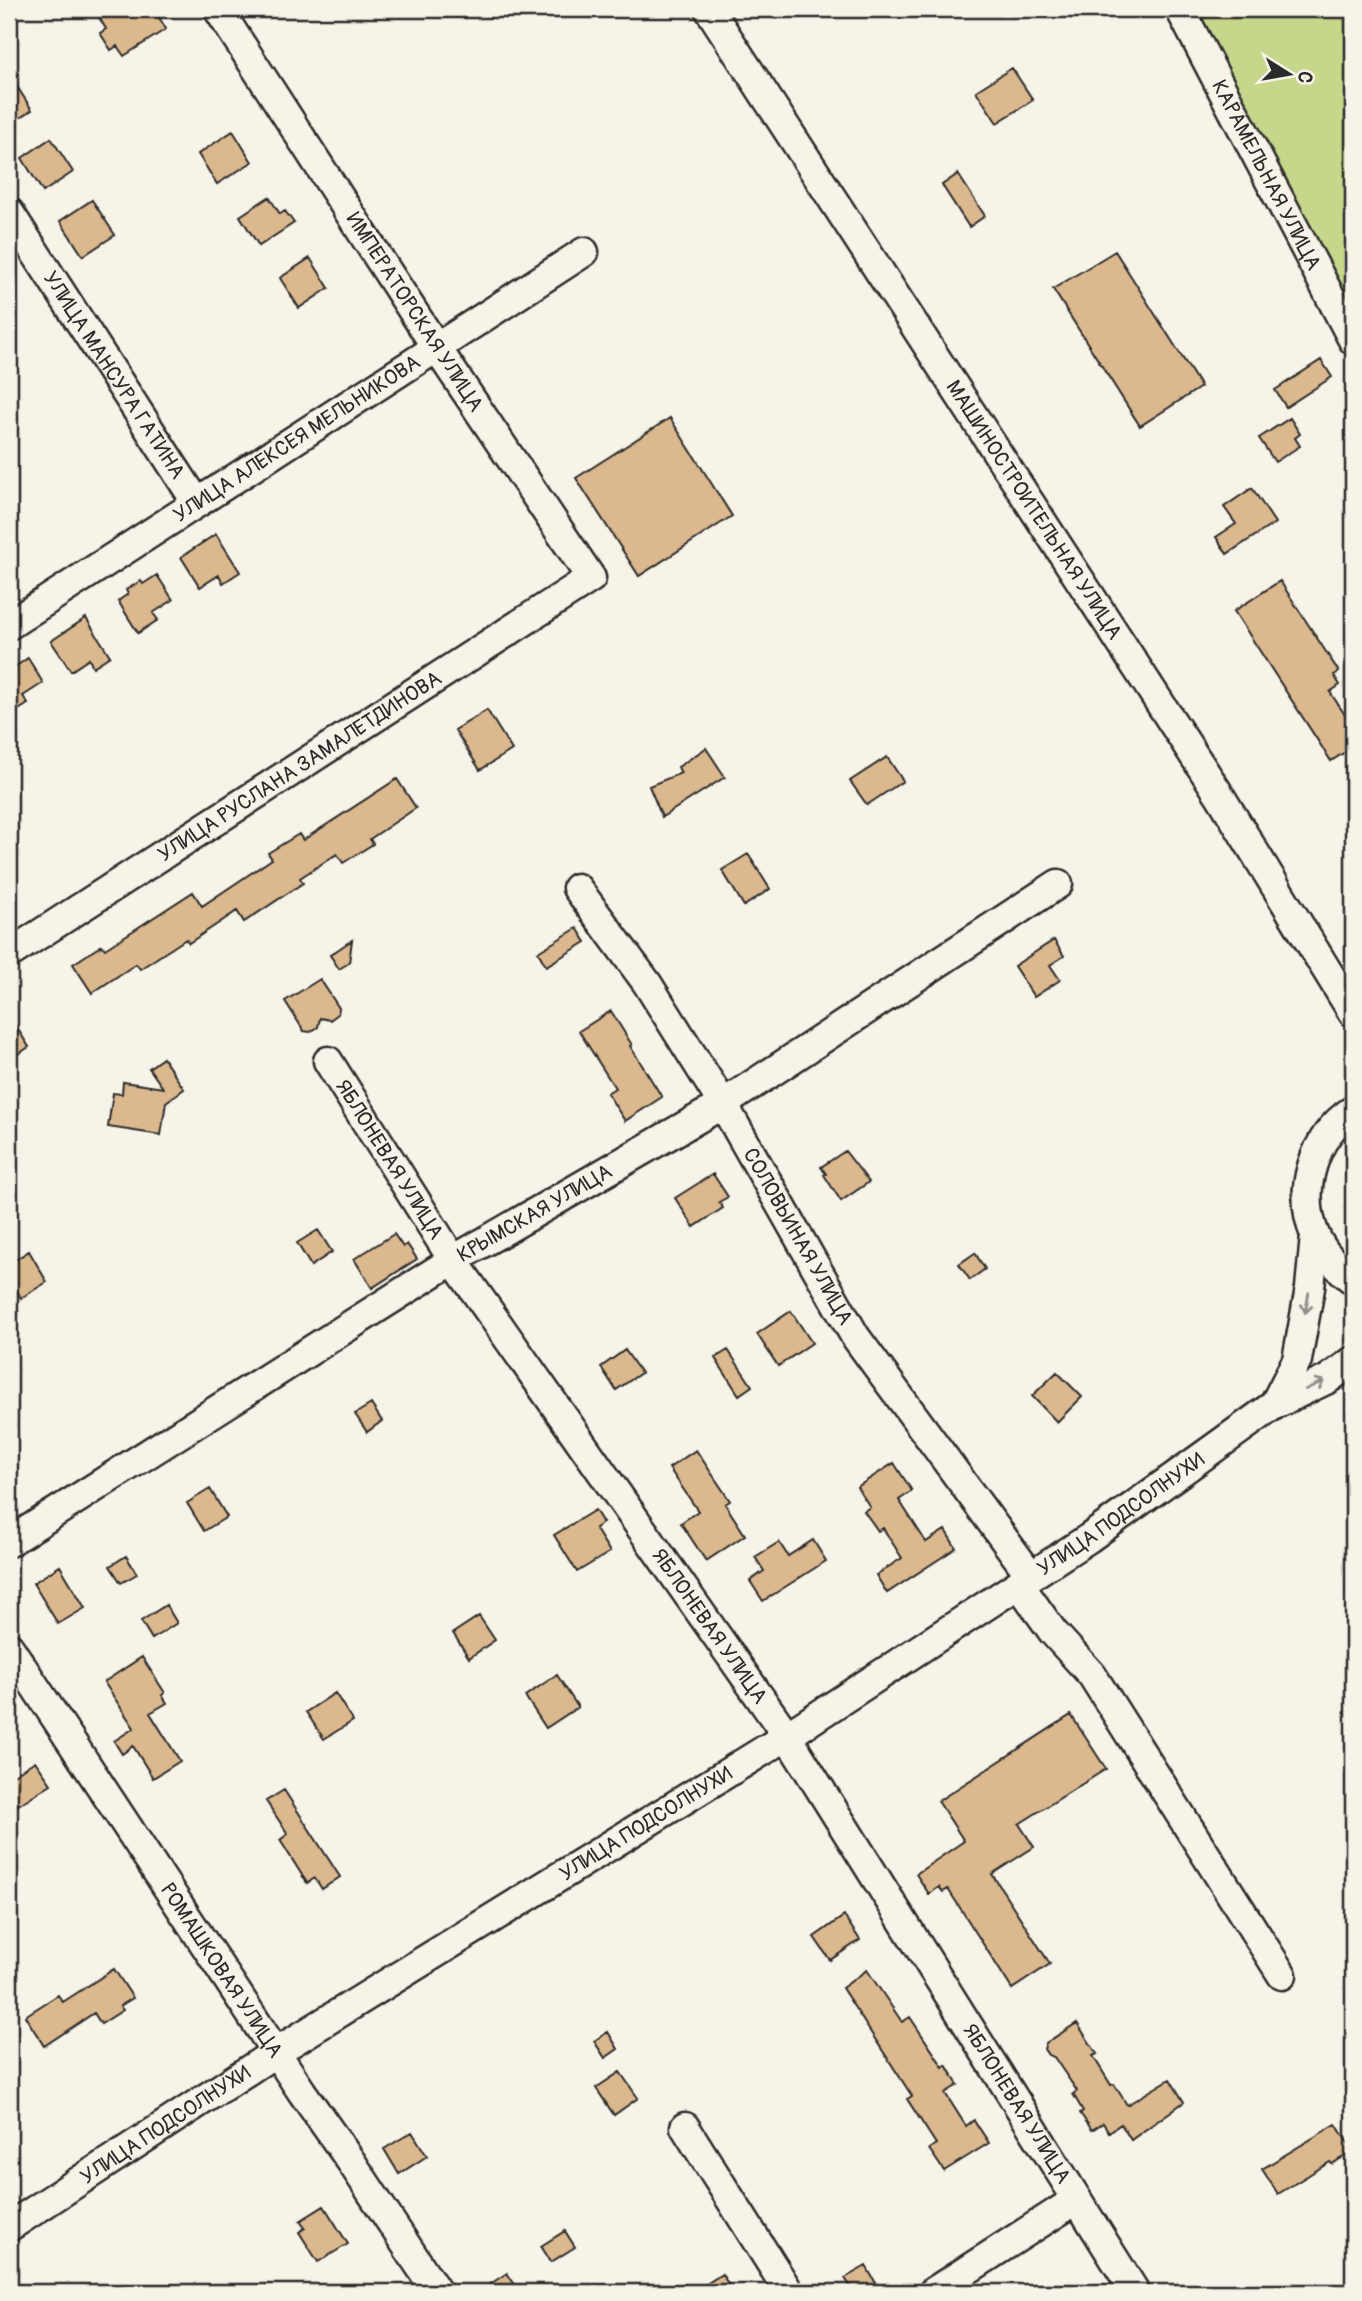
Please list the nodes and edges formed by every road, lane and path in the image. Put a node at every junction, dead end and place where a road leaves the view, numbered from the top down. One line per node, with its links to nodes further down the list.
1 (218, 9): 7 (street, ИМПЕРАТОРСКАЯ УЛИЦА)
2 (709, 9): 14 (street, МАШИНОСТРОИТЕЛЬНАЯ УЛИЦА)
3 (1180, 9): 6 (street, КАРАМЕЛЬНАЯ УЛИЦА)
4 (9, 212): 8 (street, УЛИЦА МАНСУРА ГАТИНА)
5 (584, 252): 7 (street, УЛИЦА АЛЕКСЕЯ МЕЛЬНИКОВА)
6 (1353, 340)
7 (436, 347): 8 (street, УЛИЦА АЛЕКСЕЯ МЕЛЬНИКОВА); 9 (street, ИМПЕРАТОРСКАЯ УЛИЦА)
8 (197, 503): 10 (street, УЛИЦА АЛЕКСЕЯ МЕЛЬНИКОВА)
9 (591, 578): 13 (street, УЛИЦА РУСЛАНА ЗАМАЛЕТДИНОВА)
10 (9, 625)
11 (1058, 884): 16 (street, КРЫМСКАЯ УЛИЦА)
12 (577, 888): 16 (street, СОЛОВЬИНАЯ УЛИЦА)
13 (9, 954)
14 (1353, 1013)
15 (328, 1061): 19 (street, ЯБЛОНЕВАЯ УЛИЦА)
16 (723, 1104): 19 (street, КРЫМСКАЯ УЛИЦА); 24 (street, СОЛОВЬИНАЯ УЛИЦА)
17 (1353, 1110): 18 (street)
18 (1315, 1236): 20 (street); 22 (street, one-way to 22)
19 (453, 1260): 23 (street, КРЫМСКАЯ УЛИЦА); 26 (street, ЯБЛОНЕВАЯ УЛИЦА)
20 (1353, 1280)
21 (1353, 1361): 22 (street, УЛИЦА ПОДСОЛНУХИ, one-way to 21)
22 (1274, 1405): 24 (street, УЛИЦА ПОДСОЛНУХИ)
23 (9, 1542)
24 (1025, 1580): 26 (street, УЛИЦА ПОДСОЛНУХИ); 27 (street, СОЛОВЬИНАЯ УЛИЦА)
25 (9, 1647): 28 (street, РОМАШКОВАЯ УЛИЦА)
26 (787, 1736): 28 (street, УЛИЦА ПОДСОЛНУХИ); 30 (street, ЯБЛОНЕВАЯ УЛИЦА)
27 (1282, 1975)
28 (276, 2052): 31 (street, УЛИЦА ПОДСОЛНУХИ); 32 (street, РОМАШКОВАЯ УЛИЦА)
29 (685, 2127): 33 (street)
30 (1076, 2200): 34 (street); 35 (street, ЯБЛОНЕВАЯ УЛИЦА)
31 (9, 2227)
32 (437, 2292)
33 (789, 2292)
34 (933, 2292)
35 (1135, 2292)

